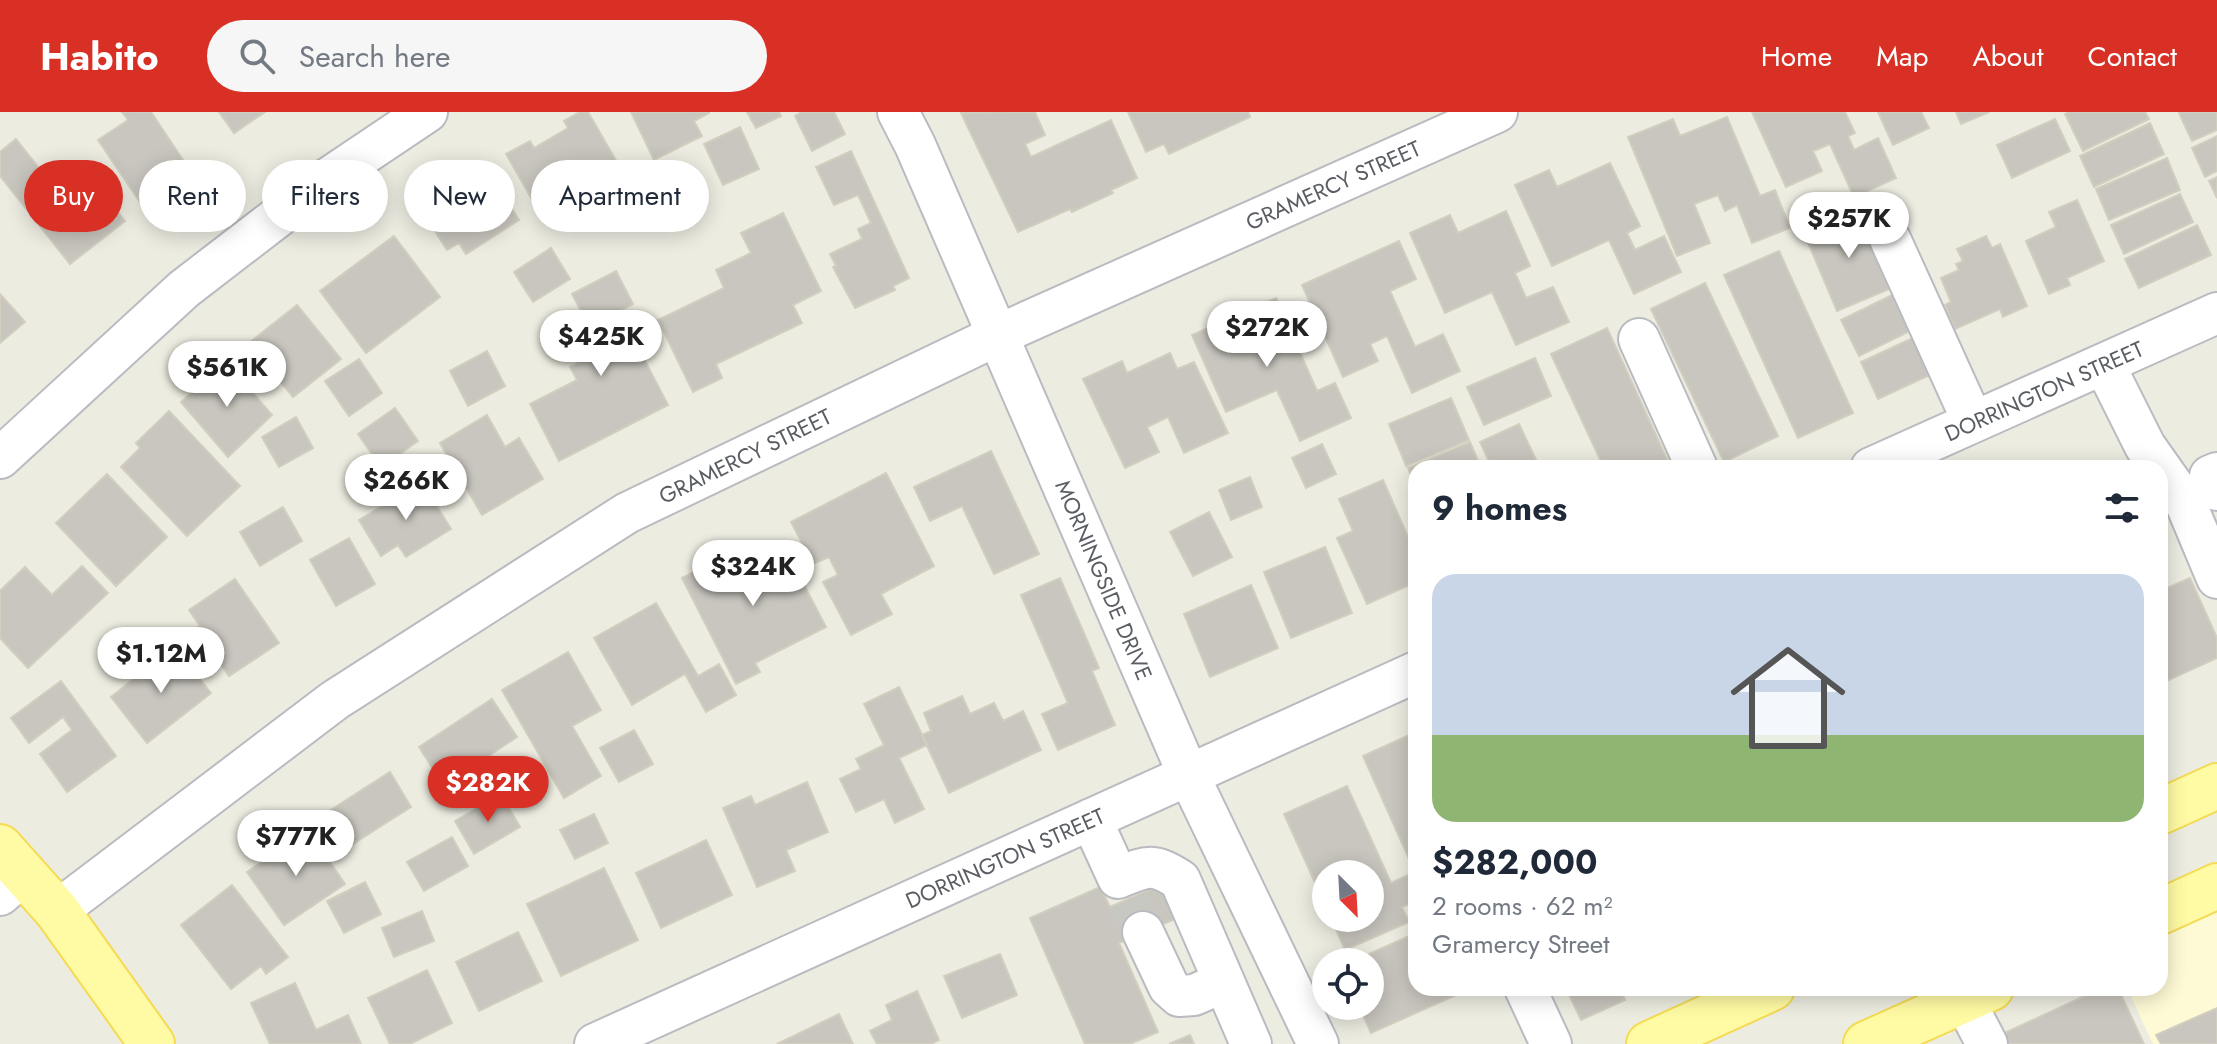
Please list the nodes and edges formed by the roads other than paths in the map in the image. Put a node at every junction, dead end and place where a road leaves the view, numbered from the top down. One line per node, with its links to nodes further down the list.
1 (427, 112): 10 (street)
2 (898, 112): 6 (street, MORNINGSIDE DRIVE)
3 (1497, 112): 6 (street, GRAMERCY STREET)
4 (1890, 239): 9 (street)
5 (2217, 313): 8 (street, DORRINGTON STREET)
6 (998, 335): 19 (street, MORNINGSIDE DRIVE); 27 (street, GRAMERCY STREET)
7 (1639, 339): 11 (street)
8 (2104, 364): 9 (street, DORRINGTON STREET); 13 (street)
9 (1973, 422): 12 (street, DORRINGTON STREET)
10 (0, 458)
11 (1693, 460)
12 (1889, 460)
13 (2155, 460)
14 (2217, 473): 16 (street)
15 (2168, 479): 17 (street)
16 (2217, 490)
17 (2217, 578)
18 (1408, 676): 19 (street, DORRINGTON STREET)
19 (1188, 774): 22 (street, DORRINGTON STREET); 28 (street, MORNINGSIDE DRIVE)
20 (2217, 786): 21 (main road)
21 (2168, 808)
22 (1091, 819): 25 (street); 35 (street, DORRINGTON STREET)
23 (8, 872): 27 (main road)
24 (2217, 886): 26 (main road)
25 (1130, 904): 29 (street); 29 (street)
26 (2168, 908)
27 (57, 911): 34 (main road)
28 (1286, 977): 29 (street); 37 (street, MORNINGSIDE DRIVE)
29 (1228, 992): 36 (street)
30 (1529, 996): 38 (street)
31 (1754, 996): 39 (main road)
32 (1974, 996): 40 (main road)
33 (1978, 996): 41 (street)
34 (152, 1044)
35 (595, 1044)
36 (1251, 1044)
37 (1318, 1044)
38 (1551, 1044)
39 (1649, 1044)
40 (1866, 1044)
41 (1987, 1044)

